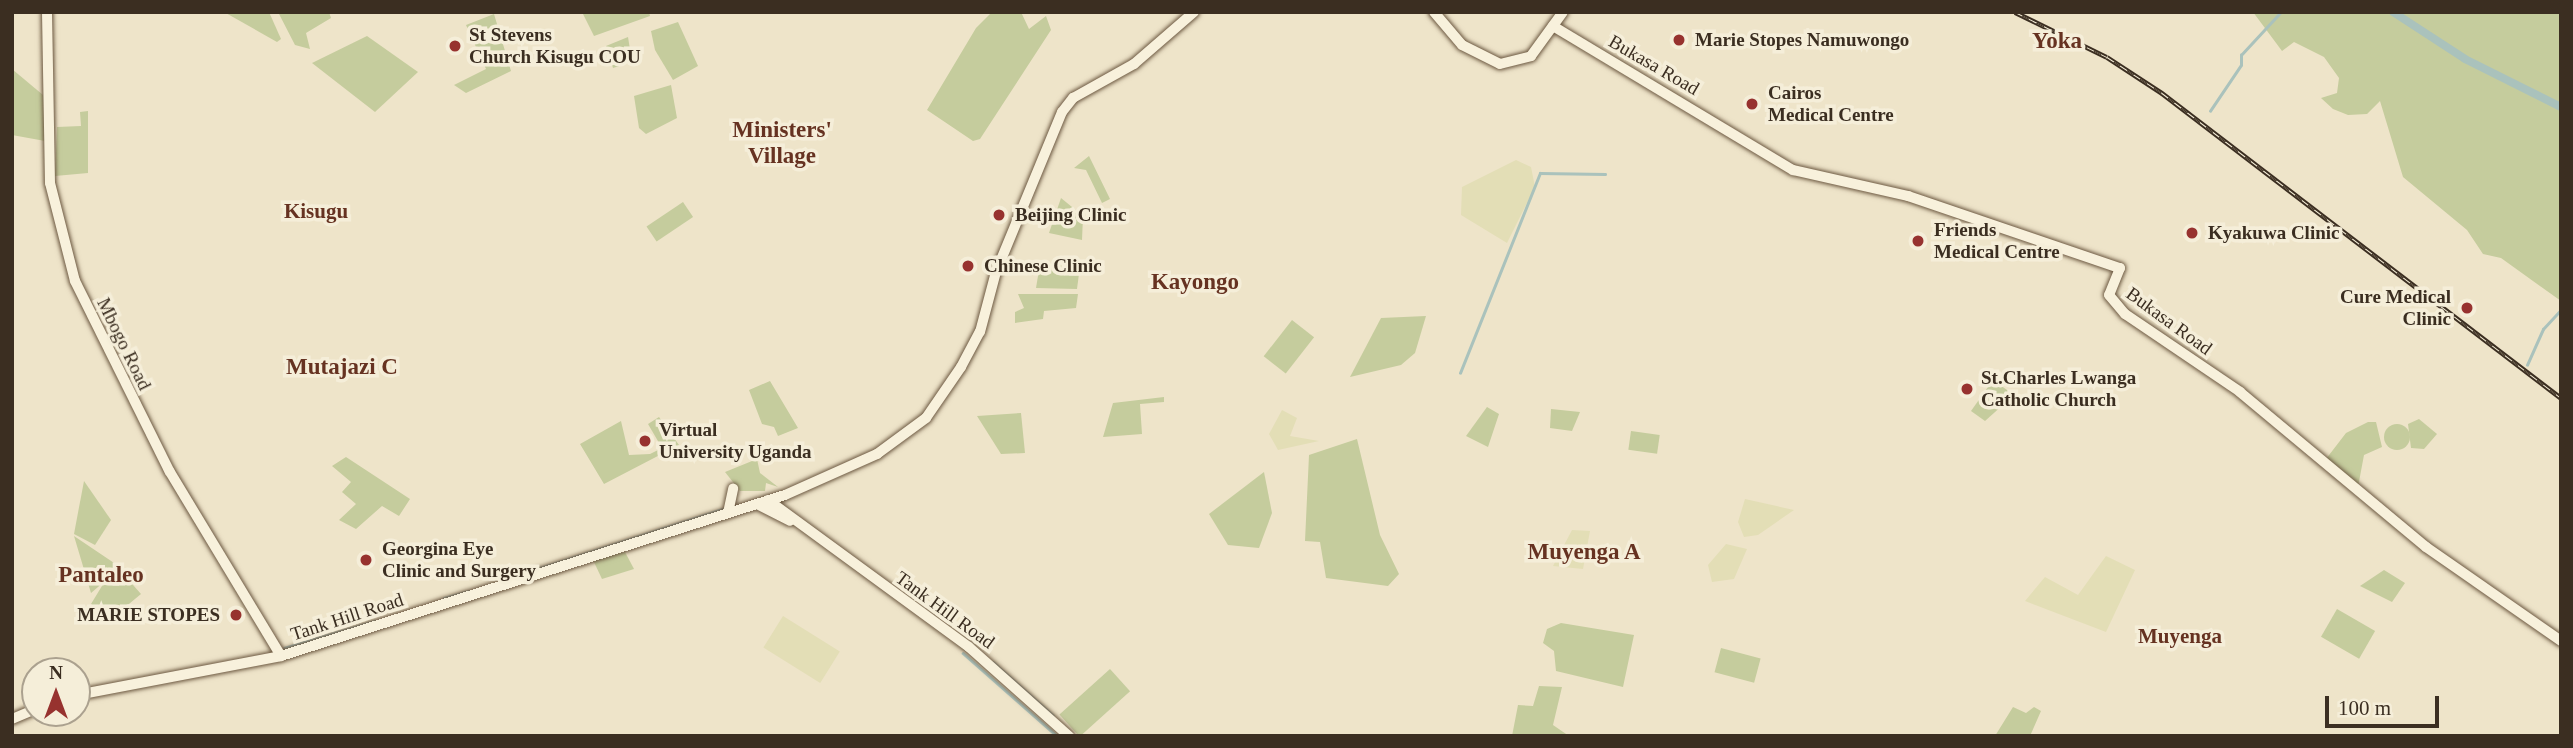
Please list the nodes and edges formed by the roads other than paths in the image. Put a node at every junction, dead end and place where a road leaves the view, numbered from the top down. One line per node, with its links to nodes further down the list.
1 (47, 12): 13 (street, Mbogo Road)
2 (1194, 12): 7 (street, Tank Hill Road)
3 (1433, 12): 5 (street)
4 (1563, 12): 5 (street)
5 (1553, 26): 12 (street, Bukasa Road)
6 (733, 489): 9 (street)
7 (763, 502): 8 (street, Tank Hill Road); 10 (street, Tank Hill Road); 11 (street, Tank Hill Road)
8 (744, 508): 9 (street, Tank Hill Road); 10 (street)
9 (727, 513): 13 (street, Tank Hill Road)
10 (778, 518): 11 (street, Tank Hill Road)
11 (792, 522): 15 (street, Tank Hill Road)
12 (2561, 641)
13 (281, 656): 14 (street, Tank Hill Road)
14 (91, 692)
15 (1069, 736)

